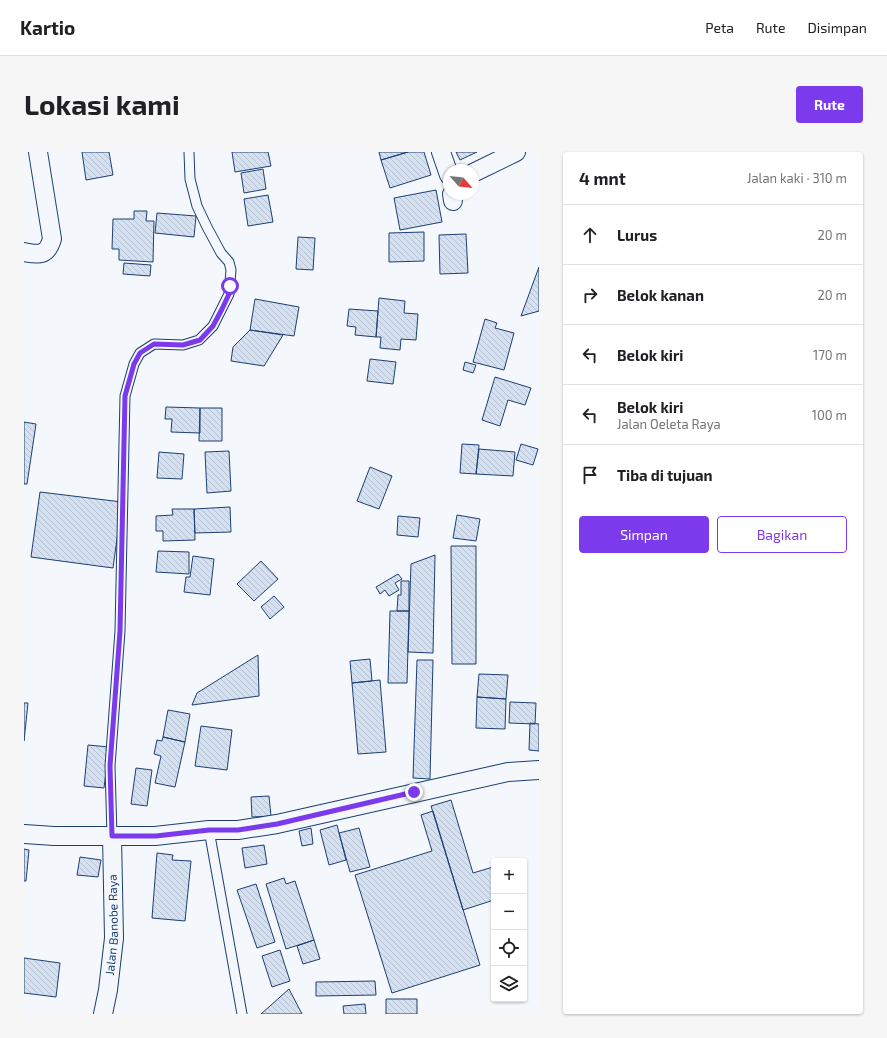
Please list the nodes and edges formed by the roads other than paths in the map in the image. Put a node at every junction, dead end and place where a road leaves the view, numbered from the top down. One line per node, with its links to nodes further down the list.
1 (38, 152): 7 (street)
2 (188, 152): 11 (lane)
3 (440, 152): 5 (street)
4 (516, 152): 6 (street)
5 (445, 164)
6 (479, 170)
7 (24, 252)
8 (539, 770): 9 (street)
9 (209, 830): 11 (street); 13 (lane)
10 (24, 834): 11 (street)
11 (112, 836): 12 (street, Jalan Banobe Raya)
12 (103, 1014)
13 (242, 1014)

